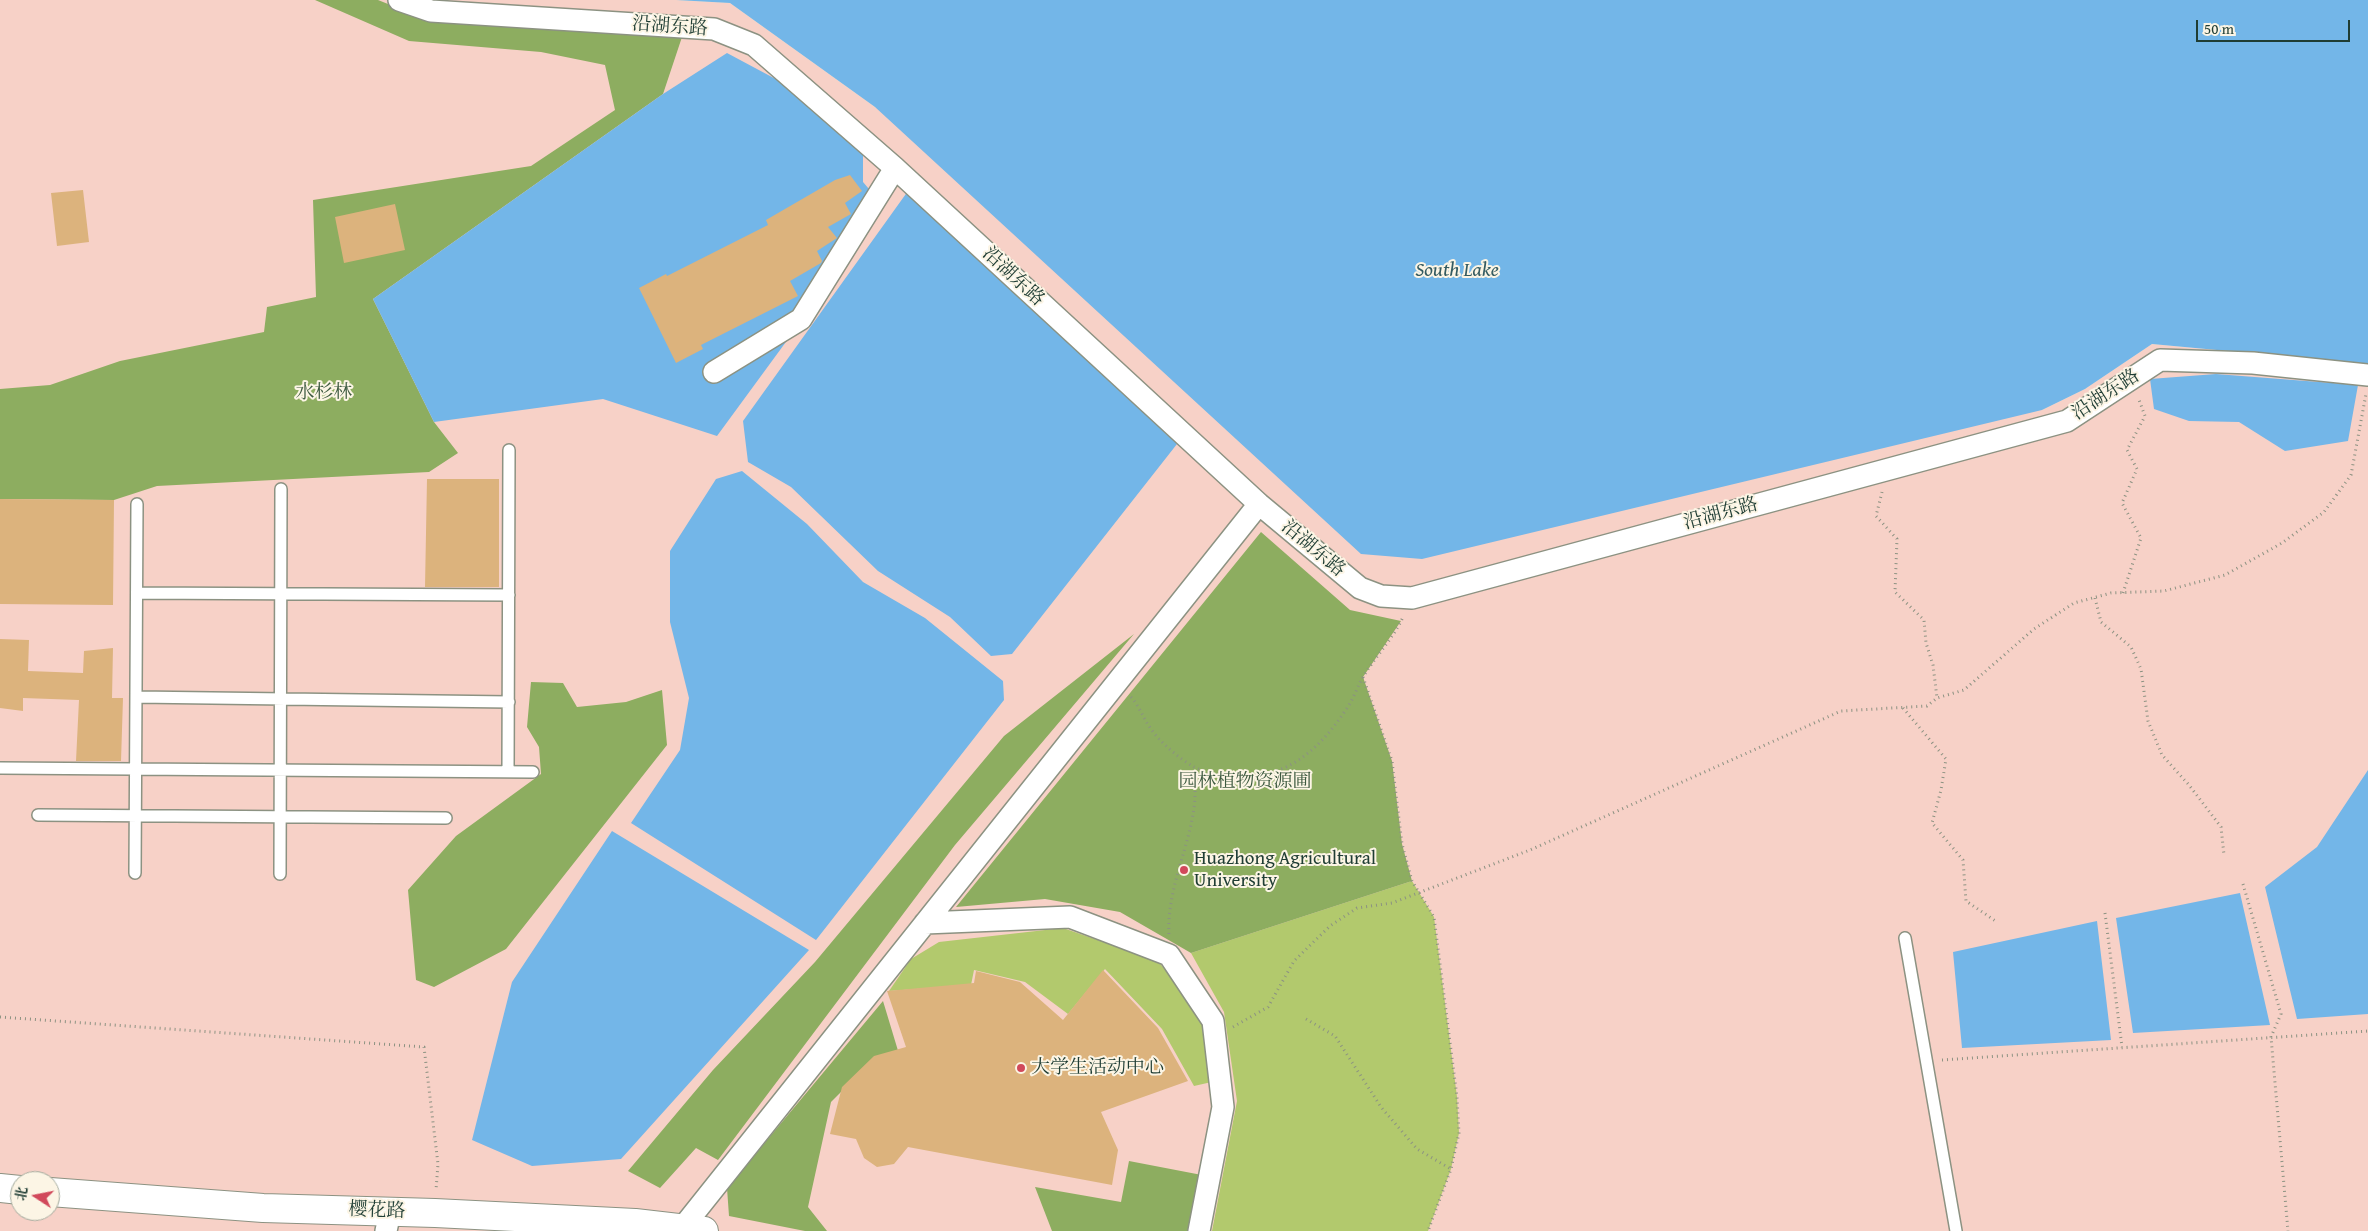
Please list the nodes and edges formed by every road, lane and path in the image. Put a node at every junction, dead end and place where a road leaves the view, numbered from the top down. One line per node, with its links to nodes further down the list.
1 (399, 0): 2 (street, 沿湖东路)
2 (895, 168): 4 (street); 11 (street, 沿湖东路)
3 (2144, 370): 5 (street, 沿湖东路); 8 (street, 沿湖东路); 12 (path)
4 (714, 372)
5 (2368, 375)
6 (2368, 386): 12 (path)
7 (509, 450): 15 (lane)
8 (1888, 469): 16 (street, 沿湖东路); 22 (path)
9 (281, 489): 14 (lane)
10 (138, 504): 13 (lane)
11 (1259, 504): 16 (street, 沿湖东路); 19 (street)
12 (2123, 592): 17 (path)
13 (137, 593): 14 (lane); 20 (lane)
14 (280, 595): 15 (lane); 21 (lane)
15 (509, 596): 23 (lane)
16 (1412, 598): 18 (path)
17 (2095, 598): 22 (path); 35 (path)
18 (1363, 677): 25 (path); 39 (path)
19 (1118, 682): 25 (path); 42 (street)
20 (136, 697): 21 (lane); 27 (lane)
21 (280, 698): 23 (lane); 28 (lane)
22 (1937, 698): 24 (path)
23 (509, 702): 29 (lane)
24 (1902, 708): 39 (path); 41 (path)
25 (1195, 767): 44 (path)
26 (0, 768): 27 (lane)
27 (136, 771): 28 (lane); 32 (lane)
28 (280, 771): 29 (lane); 33 (lane)
29 (508, 772): 30 (lane)
30 (533, 772)
31 (38, 815): 32 (lane)
32 (136, 816): 33 (lane); 36 (lane)
33 (280, 817): 34 (lane); 37 (lane)
34 (446, 818)
35 (2224, 855)
36 (135, 874)
37 (280, 874)
38 (2243, 884): 48 (path)
39 (1417, 892): 49 (path); 52 (path)
40 (2105, 913): 50 (path)
41 (1997, 922)
42 (925, 923): 44 (street); 56 (street)
43 (1905, 938): 51 (lane)
44 (1169, 955): 49 (street)
45 (0, 1017): 54 (path)
46 (1306, 1019): 52 (path)
47 (2368, 1031): 48 (path)
48 (2271, 1037): 50 (path); 60 (path)
49 (1215, 1038): 57 (street)
50 (2122, 1047): 51 (path)
51 (1926, 1061): 59 (lane)
52 (1451, 1169): 58 (path)
53 (60, 1193): 55 (street, 樱花路)
54 (435, 1213): 55 (street, 樱花路); 56 (street, 樱花路)
55 (388, 1222)
56 (694, 1229)
57 (1199, 1231)
58 (1428, 1231)
59 (1956, 1231)
60 (2288, 1231)

